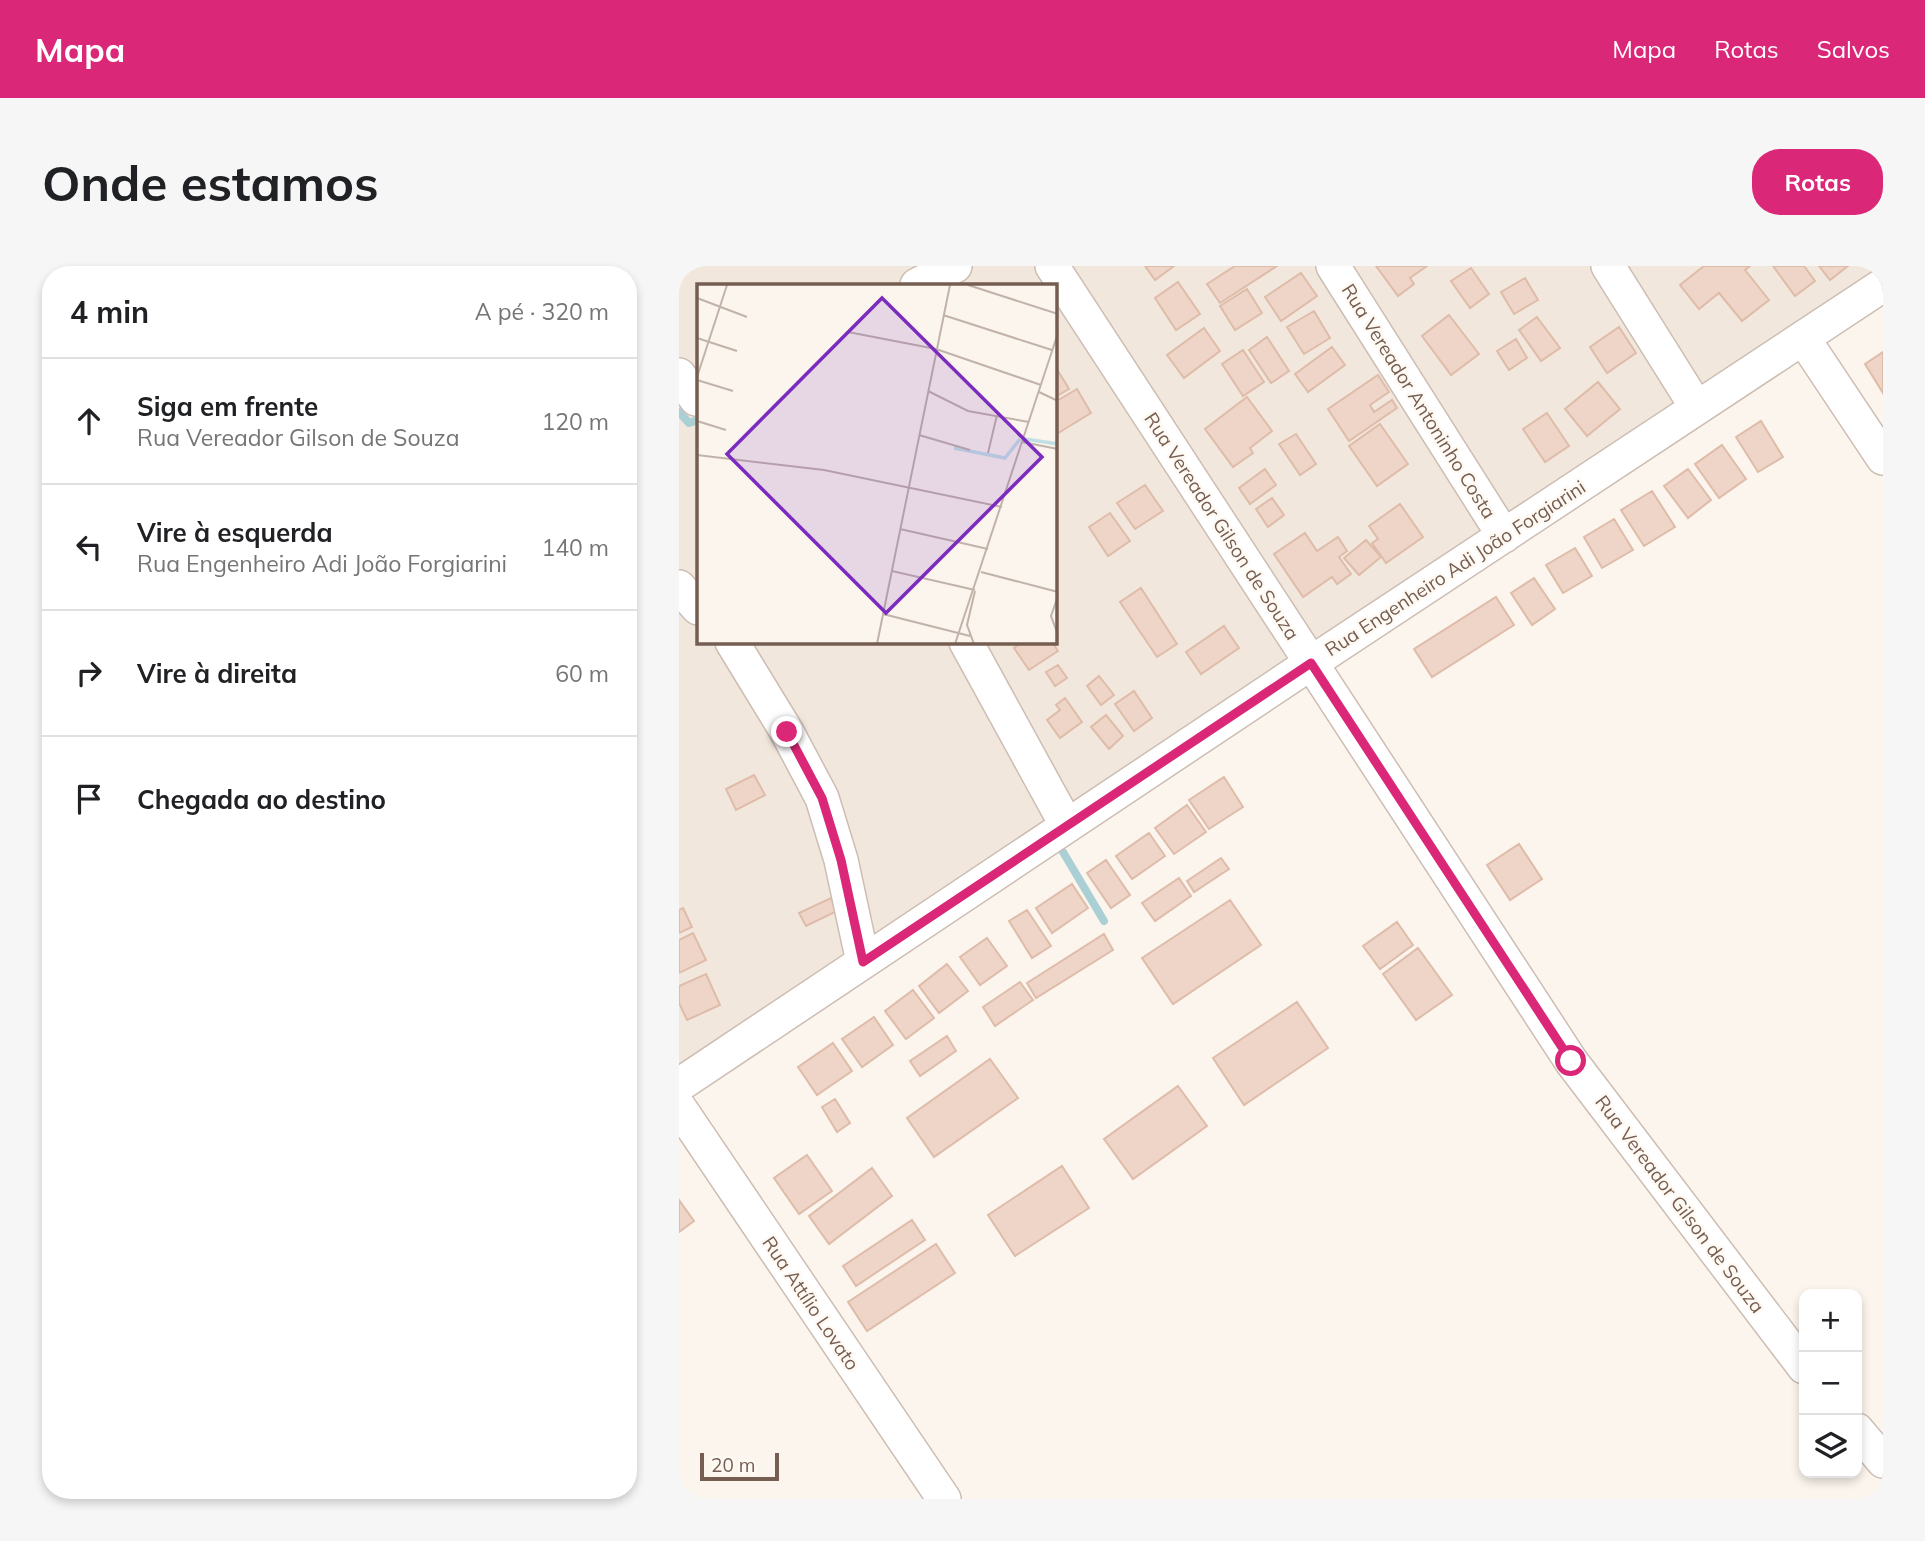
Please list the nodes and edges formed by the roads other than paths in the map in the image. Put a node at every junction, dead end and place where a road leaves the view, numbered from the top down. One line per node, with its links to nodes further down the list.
1 (955, 266): 5 (street)
2 (1052, 266): 13 (street, Rua Vereador Gilson de Souza)
3 (1333, 266): 10 (street, Rua Vereador Antoninho Costa)
4 (1608, 266): 8 (street)
5 (919, 284)
6 (1883, 285): 7 (street, Rua Engenheiro Adi João Forgiarini)
7 (1803, 338): 8 (street, Rua Engenheiro Adi João Forgiarini); 9 (street)
8 (1697, 408): 10 (street, Rua Engenheiro Adi João Forgiarini)
9 (1883, 458)
10 (1504, 536): 13 (street, Rua Engenheiro Adi João Forgiarini)
11 (733, 644): 15 (street)
12 (967, 644): 14 (street)
13 (1311, 663): 14 (street, Rua Engenheiro Adi João Forgiarini); 18 (street, Rua Vereador Gilson de Souza)
14 (1067, 826): 15 (street, Rua Engenheiro Adi João Forgiarini)
15 (863, 962): 16 (street, Rua Engenheiro Adi João Forgiarini)
16 (679, 1085)
17 (679, 1107): 21 (street, Rua Attílio Lovato)
18 (1799, 1360)
19 (1862, 1436): 20 (street)
20 (1883, 1461)
21 (944, 1499)

